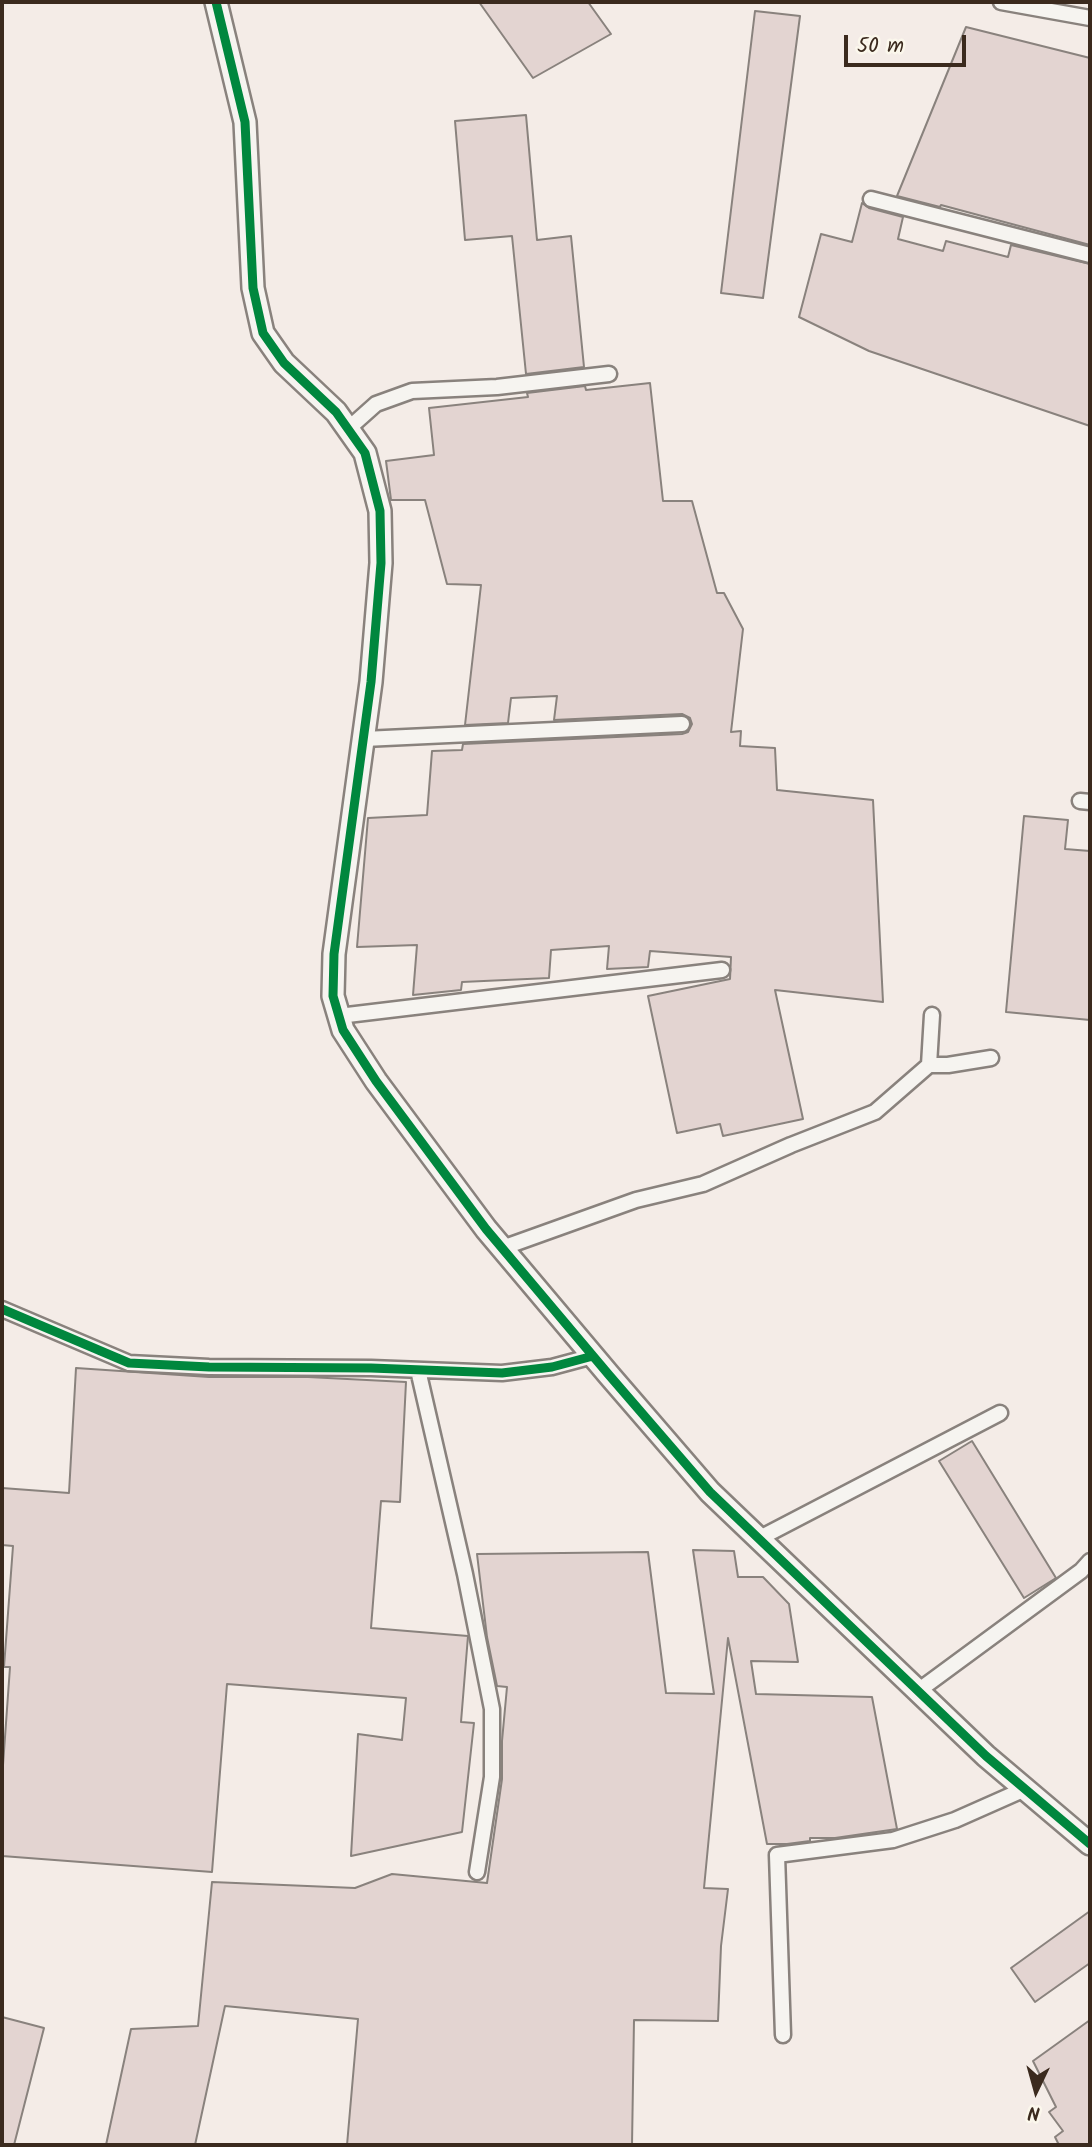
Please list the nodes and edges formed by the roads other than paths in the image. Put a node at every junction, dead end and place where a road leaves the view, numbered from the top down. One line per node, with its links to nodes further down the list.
1 (216, 2): 7 (street)
2 (1001, 2): 3 (street)
3 (1090, 18)
4 (871, 199): 5 (street)
5 (1090, 255)
6 (609, 374): 7 (street)
7 (348, 429): 9 (street)
8 (682, 724): 9 (street)
9 (363, 739): 11 (street)
10 (722, 970): 11 (street)
11 (339, 1016): 15 (street)
12 (932, 1016): 14 (street)
13 (991, 1058): 14 (street)
14 (929, 1065): 15 (street)
15 (502, 1248): 17 (street)
16 (2, 1309): 18 (street)
17 (593, 1356): 18 (street); 20 (street)
18 (418, 1370): 25 (street)
19 (1000, 1413): 20 (street)
20 (758, 1539): 22 (street)
21 (1090, 1561): 22 (street)
22 (918, 1691): 23 (street)
23 (1025, 1789): 24 (street); 26 (street)
24 (1090, 1844)
25 (477, 1872)
26 (783, 2035)

